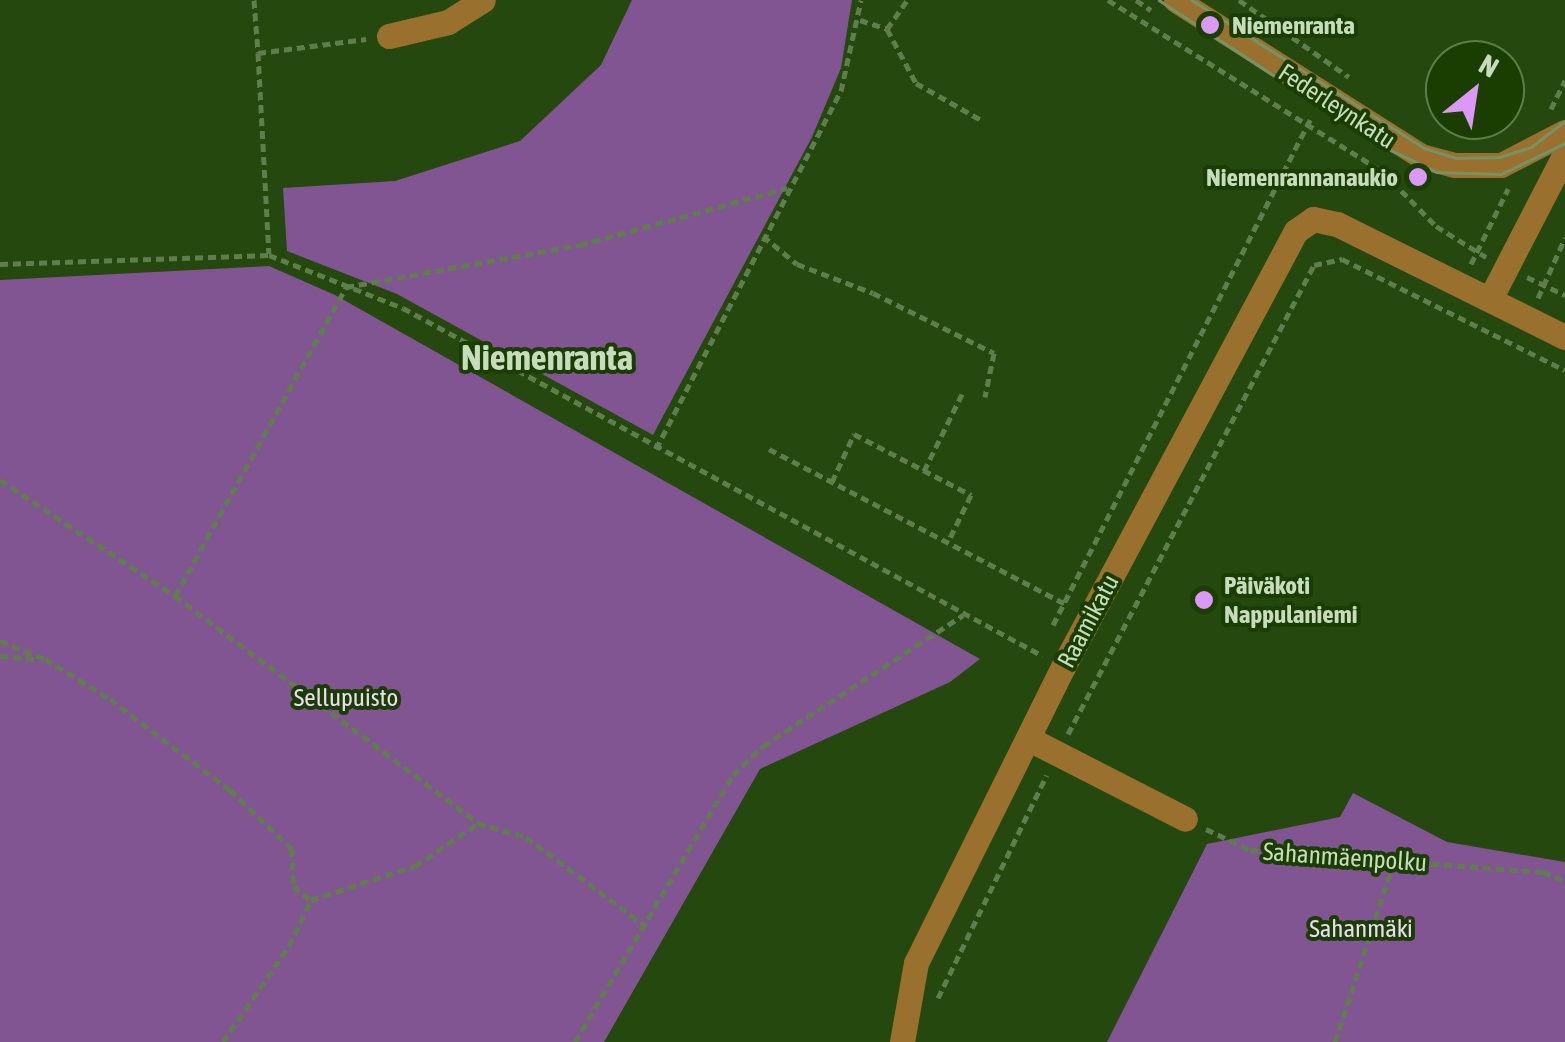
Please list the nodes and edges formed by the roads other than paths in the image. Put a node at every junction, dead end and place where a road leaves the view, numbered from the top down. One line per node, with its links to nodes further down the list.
1 (484, 0): 3 (street)
2 (1176, 0): 4 (street, Federleynkatu)
3 (389, 36)
4 (1556, 124)
5 (1565, 154): 6 (street)
6 (1490, 300): 7 (street); 8 (street, Raamikatu)
7 (1565, 337)
8 (1029, 739): 9 (street); 10 (street, Raamikatu)
9 (1185, 819)
10 (902, 1042)

